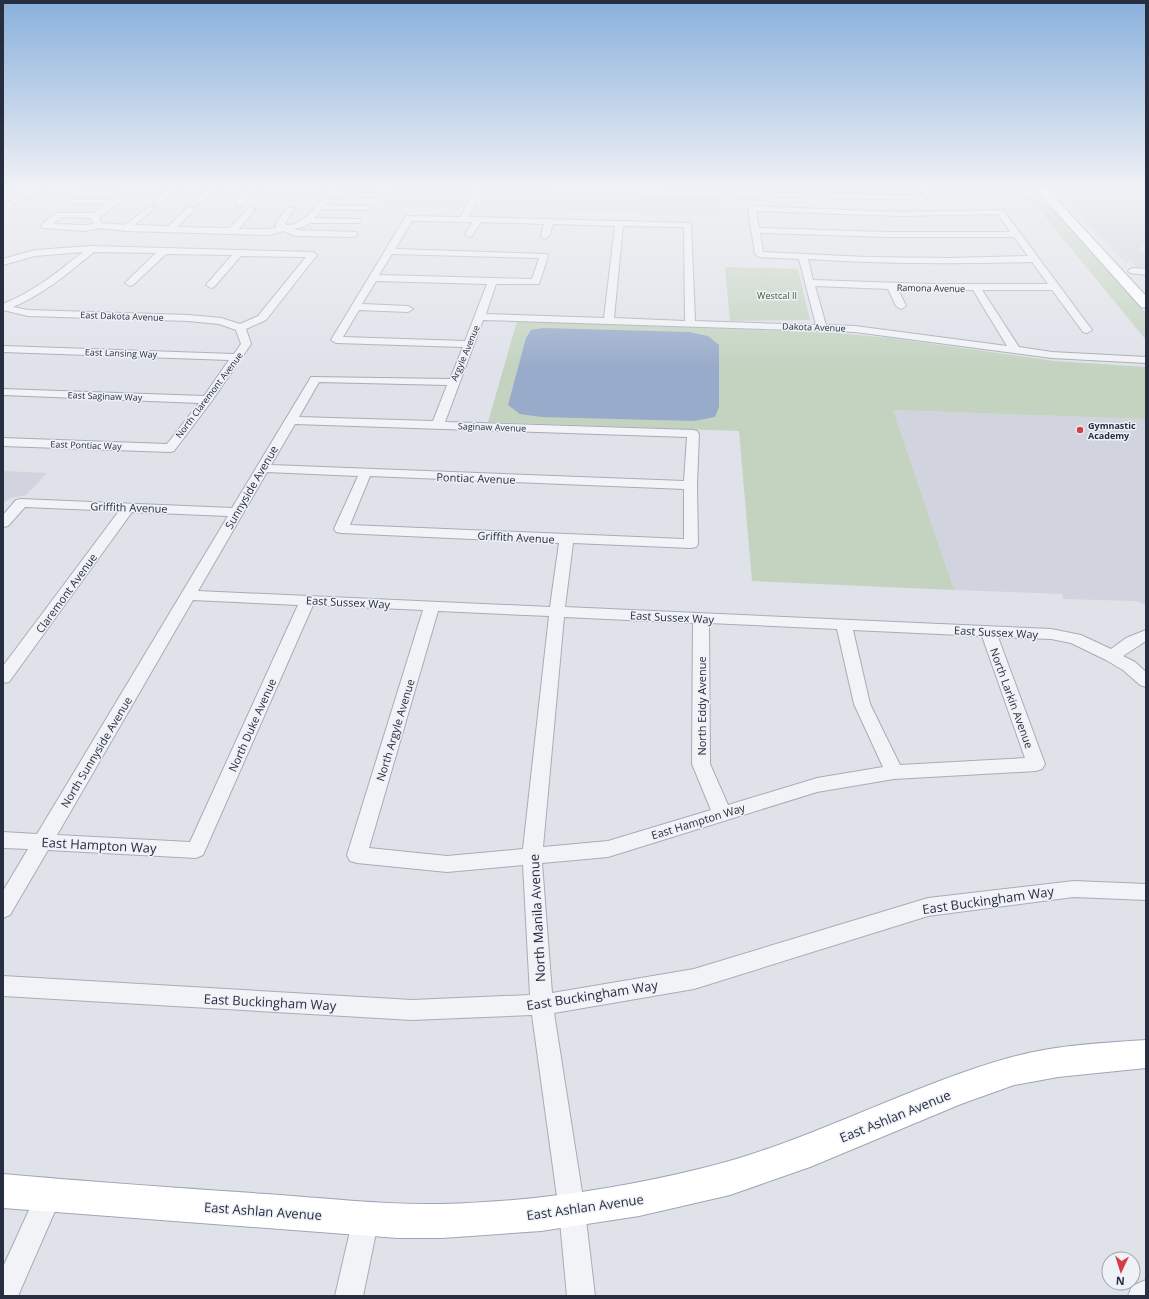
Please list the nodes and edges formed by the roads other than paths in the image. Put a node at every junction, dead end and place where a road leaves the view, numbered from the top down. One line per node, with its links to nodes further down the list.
1 (23, 247): 13 (street)
2 (390, 248): 11 (street)
3 (617, 248): 33 (street)
4 (688, 248): 34 (street)
5 (758, 248): 14 (street)
6 (1027, 248): 15 (street)
7 (1101, 248): 27 (main road)
8 (1102, 248): 17 (main road)
9 (92, 249): 10 (street); 13 (street); 29 (street)
10 (165, 250): 12 (street); 20 (street)
11 (388, 251): 18 (street); 19 (street)
12 (239, 253): 22 (street); 36 (street)
13 (31, 254): 16 (street)
14 (803, 256): 15 (street); 21 (street)
15 (1035, 259): 25 (street)
16 (3, 262)
17 (1139, 270): 23 (main road)
18 (373, 278): 19 (street); 30 (street)
19 (492, 282): 32 (street, Argyle Avenue)
20 (130, 283)
21 (809, 283): 24 (street, Ramona Avenue); 35 (street)
22 (211, 285)
23 (1146, 286)
24 (892, 287): 26 (street, Ramona Avenue); 28 (street)
25 (1053, 287): 26 (street, Ramona Avenue); 37 (street)
26 (976, 288): 40 (street)
27 (1146, 304)
28 (900, 306)
29 (4, 307): 36 (street, East Dakota Avenue)
30 (355, 308): 31 (street); 38 (street)
31 (408, 309)
32 (480, 317): 33 (street, Dakota Avenue); 38 (street, Argyle Avenue)
33 (609, 321): 34 (street, Dakota Avenue)
34 (690, 323): 35 (street, Dakota Avenue)
35 (822, 327): 40 (street, Dakota Avenue)
36 (240, 328): 41 (street, North Claremont Avenue)
37 (1087, 330)
38 (469, 344): 43 (street, Argyle Avenue)
39 (3, 349): 41 (street, East Lansing Way)
40 (1015, 350): 42 (street, Dakota Avenue)
41 (238, 357): 45 (street, North Claremont Avenue)
42 (1146, 360)
43 (453, 382): 46 (street, Sunnyside Avenue); 47 (street, Argyle Avenue)
44 (3, 392): 45 (street, East Saginaw Way)
45 (207, 400): 49 (street, North Claremont Avenue)
46 (290, 420): 47 (street, Saginaw Avenue); 50 (street, Sunnyside Avenue)
47 (438, 425): 52 (street, Saginaw Avenue)
48 (3, 442): 49 (street, East Pontiac Way)
49 (170, 448)
50 (262, 468): 51 (street, Pontiac Avenue); 54 (street, Sunnyside Avenue)
51 (365, 474): 52 (street, Pontiac Avenue); 56 (street, Griffith Avenue)
52 (690, 485): 56 (street, Griffith Avenue)
53 (129, 507): 54 (street, Griffith Avenue); 55 (street, Griffith Avenue); 66 (street, Claremont Avenue)
54 (237, 512): 57 (street, Sunnyside Avenue)
55 (3, 523)
56 (567, 539): 60 (street, North Manila Avenue)
57 (188, 595): 58 (street, East Sussex Way); 73 (street, North Sunnyside Avenue)
58 (308, 600): 59 (street, East Sussex Way); 74 (street, North Duke Avenue)
59 (432, 606): 60 (street, East Sussex Way); 75 (street, North Argyle Avenue)
60 (557, 612): 61 (street, East Sussex Way); 76 (street, North Manila Avenue)
61 (700, 618): 62 (street, East Sussex Way); 71 (street, North Eddy Avenue)
62 (844, 625): 63 (street, East Sussex Way); 70 (street)
63 (988, 631): 65 (street, East Sussex Way); 69 (street, North Larkin Avenue)
64 (1146, 635): 65 (street)
65 (1112, 656): 68 (street, East Sussex Way)
66 (8, 663): 67 (street, Claremont Avenue)
67 (3, 678)
68 (1146, 681)
69 (1036, 764): 70 (street, East Hampton Way)
70 (894, 772): 71 (street, East Hampton Way)
71 (722, 814): 76 (street, East Hampton Way)
72 (3, 840): 73 (street, East Hampton Way)
73 (42, 843): 74 (street, East Hampton Way); 78 (street, North Sunnyside Avenue)
74 (196, 850)
75 (357, 855): 76 (street, East Hampton Way)
76 (532, 857): 80 (street, North Manila Avenue)
77 (1146, 892): 80 (street, East Buckingham Way)
78 (3, 909)
79 (3, 986): 80 (street, East Buckingham Way)
80 (542, 1005): 84 (street, North Manila Avenue)
81 (1146, 1054): 84 (main road, East Ashlan Avenue)
82 (3, 1192): 83 (main road, East Ashlan Avenue)
83 (48, 1195): 85 (main road, East Ashlan Avenue); 87 (street)
84 (572, 1211): 85 (main road, East Ashlan Avenue); 89 (street, North Manila Avenue)
85 (366, 1218): 88 (street)
86 (1146, 1294): 90 (street)
87 (4, 1296)
88 (349, 1296)
89 (580, 1296)
90 (1142, 1296)

